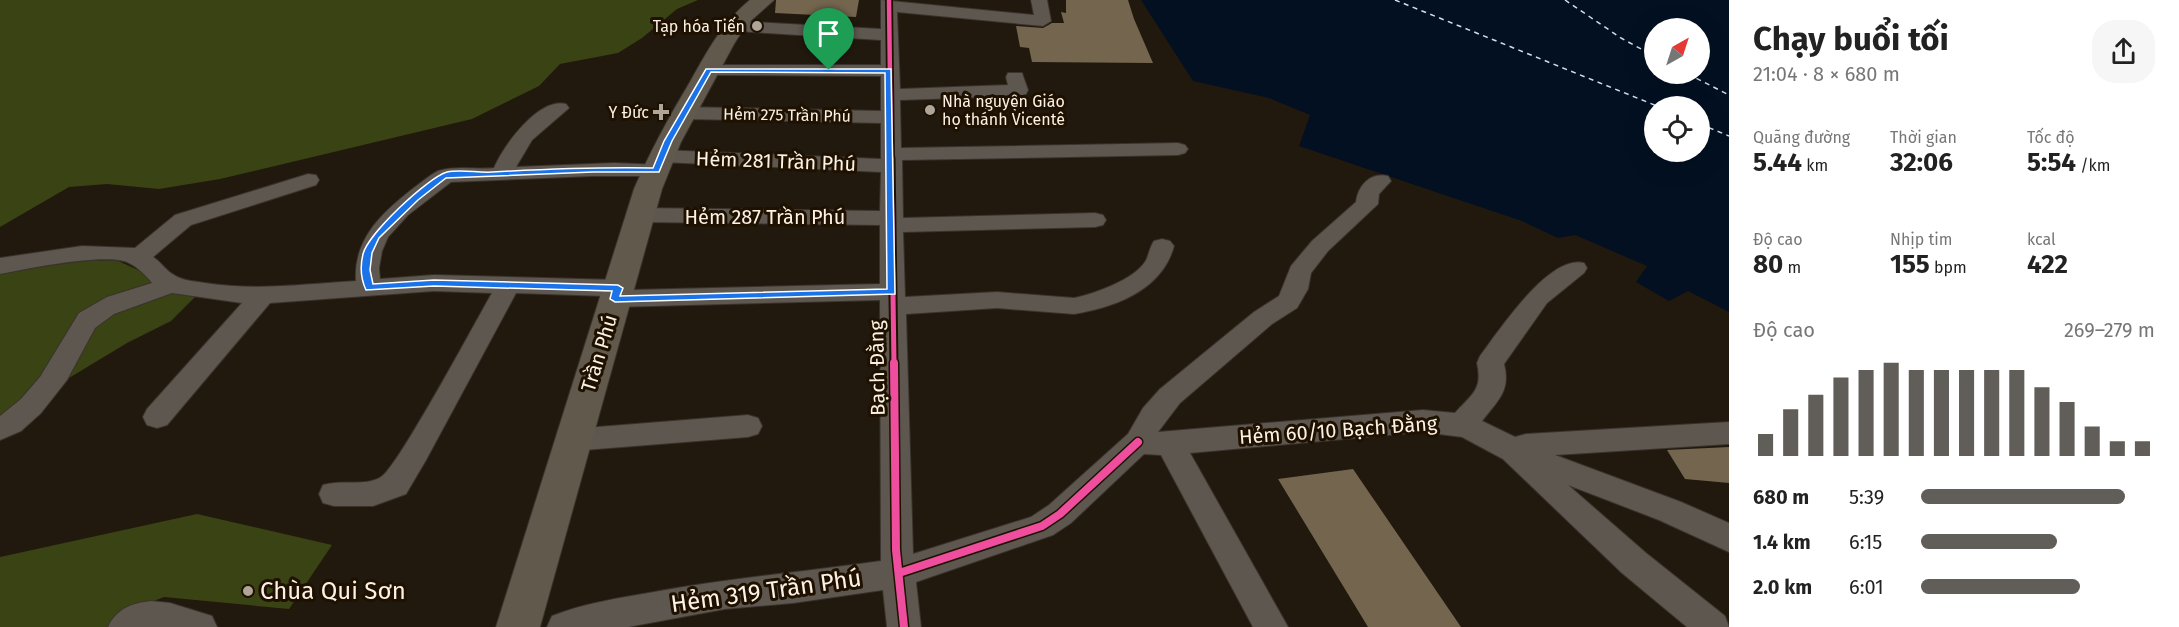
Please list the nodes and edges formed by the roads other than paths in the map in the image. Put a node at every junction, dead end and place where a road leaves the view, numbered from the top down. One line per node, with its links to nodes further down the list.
1 (763, 0): 5 (main road, Trần Phú)
2 (1031, 0): 3 (street)
3 (1039, 0): 4 (street)
4 (889, 3): 6 (street, Bạch Đằng)
5 (735, 26): 6 (street); 7 (main road, Trần Phú)
6 (889, 34): 9 (street, Bạch Đằng)
7 (708, 70): 9 (street); 11 (main road, Trần Phú)
8 (1015, 77): 9 (street)
9 (889, 94): 11 (street, Hẻm 275 Trần Phú); 13 (street, Bạch Đằng)
10 (559, 108): 15 (street)
11 (684, 113): 14 (main road, Trần Phú)
12 (1178, 149): 13 (street, Hẻm 281 Trần Phú)
13 (890, 160): 14 (street, Hẻm 281 Trần Phú); 20 (street, Bạch Đằng)
14 (659, 163): 15 (street, Hẻm 281 Trần Phú); 18 (main road, Trần Phú)
15 (502, 174): 27 (street, Hẻm 281 Trần Phú)
16 (308, 180): 22 (street)
17 (1380, 181): 37 (street, Hẻm 319 Trần Phú)
18 (640, 215): 20 (street, Hẻm 287 Trần Phú); 28 (main road, Trần Phú)
19 (1095, 220): 20 (street, Hẻm 287 Trần Phú)
20 (891, 221): 30 (street, Bạch Đằng)
21 (1162, 246): 30 (street)
22 (138, 258): 23 (street); 25 (street)
23 (0, 266)
24 (1575, 268): 32 (street)
25 (174, 284): 29 (street); 34 (street)
26 (508, 286): 27 (street); 28 (street); 40 (street)
27 (369, 287): 29 (street)
28 (616, 293): 30 (street); 36 (main road, Trần Phú)
29 (263, 295): 31 (street)
30 (892, 299): 42 (street, Bạch Đằng)
31 (157, 417)
32 (1463, 424): 38 (street, Hẻm 60/10 Bạch Đằng); 39 (street, Hẻm 60/10 Bạch Đằng)
33 (748, 426): 36 (street)
34 (0, 429)
35 (1729, 433): 39 (street)
36 (572, 440): 45 (main road, Trần Phú)
37 (1138, 442): 38 (street, Hẻm 60/10 Bạch Đằng); 42 (street, Hẻm 319 Trần Phú)
38 (1170, 444): 48 (street)
39 (1513, 451): 41 (street, Hẻm 60/10 Bạch Đằng); 49 (street)
40 (334, 494)
41 (1729, 538)
42 (899, 573): 46 (street, Hẻm 319 Trần Phú); 47 (street, Bạch Đằng)
43 (125, 627): 44 (street)
44 (201, 627)
45 (518, 627)
46 (564, 627)
47 (904, 627)
48 (1271, 627)
49 (1713, 627)

